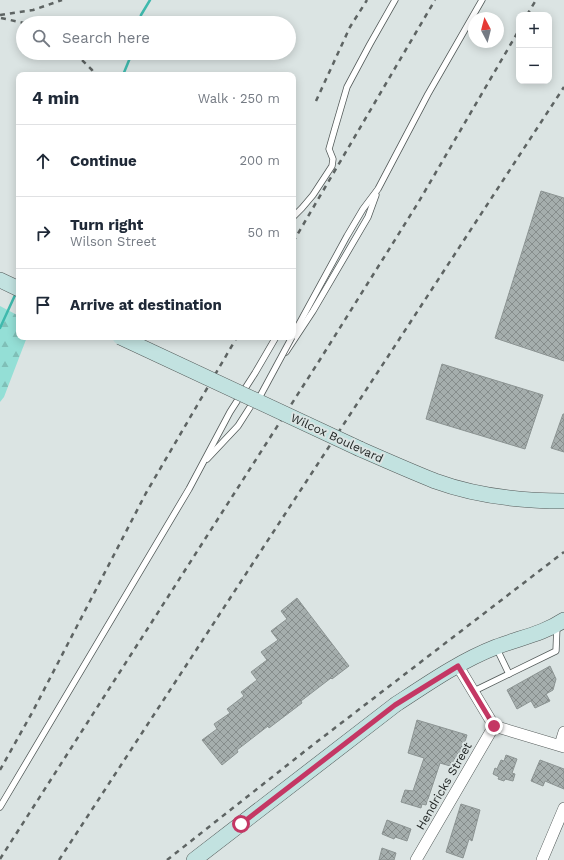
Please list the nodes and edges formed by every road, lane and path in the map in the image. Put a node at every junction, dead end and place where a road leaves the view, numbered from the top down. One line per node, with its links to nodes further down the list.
1 (395, 0): 4 (lane)
2 (482, 0): 3 (lane)
3 (378, 189): 7 (lane); 8 (lane)
4 (296, 214)
5 (0, 280): 6 (main road)
6 (16, 288)
7 (296, 329)
8 (296, 337)
9 (126, 340): 13 (main road, Wilcox Boulevard, bridge)
10 (274, 340): 14 (lane)
11 (290, 340): 13 (lane, bridge)
12 (294, 340): 14 (lane)
13 (258, 401): 15 (main road, Wilcox Boulevard, bridge)
14 (200, 467): 24 (lane)
15 (564, 501)
16 (561, 622): 17 (main road); 19 (lane)
17 (496, 647): 18 (main road); 19 (lane)
18 (458, 666): 20 (street); 26 (main road)
19 (509, 674): 20 (lane)
20 (474, 691): 21 (street)
21 (494, 726): 23 (street); 27 (street, Hendricks Street)
22 (564, 732): 23 (street)
23 (562, 746)
24 (0, 807)
25 (564, 808): 28 (street)
26 (194, 860)
27 (416, 860)
28 (542, 860)

